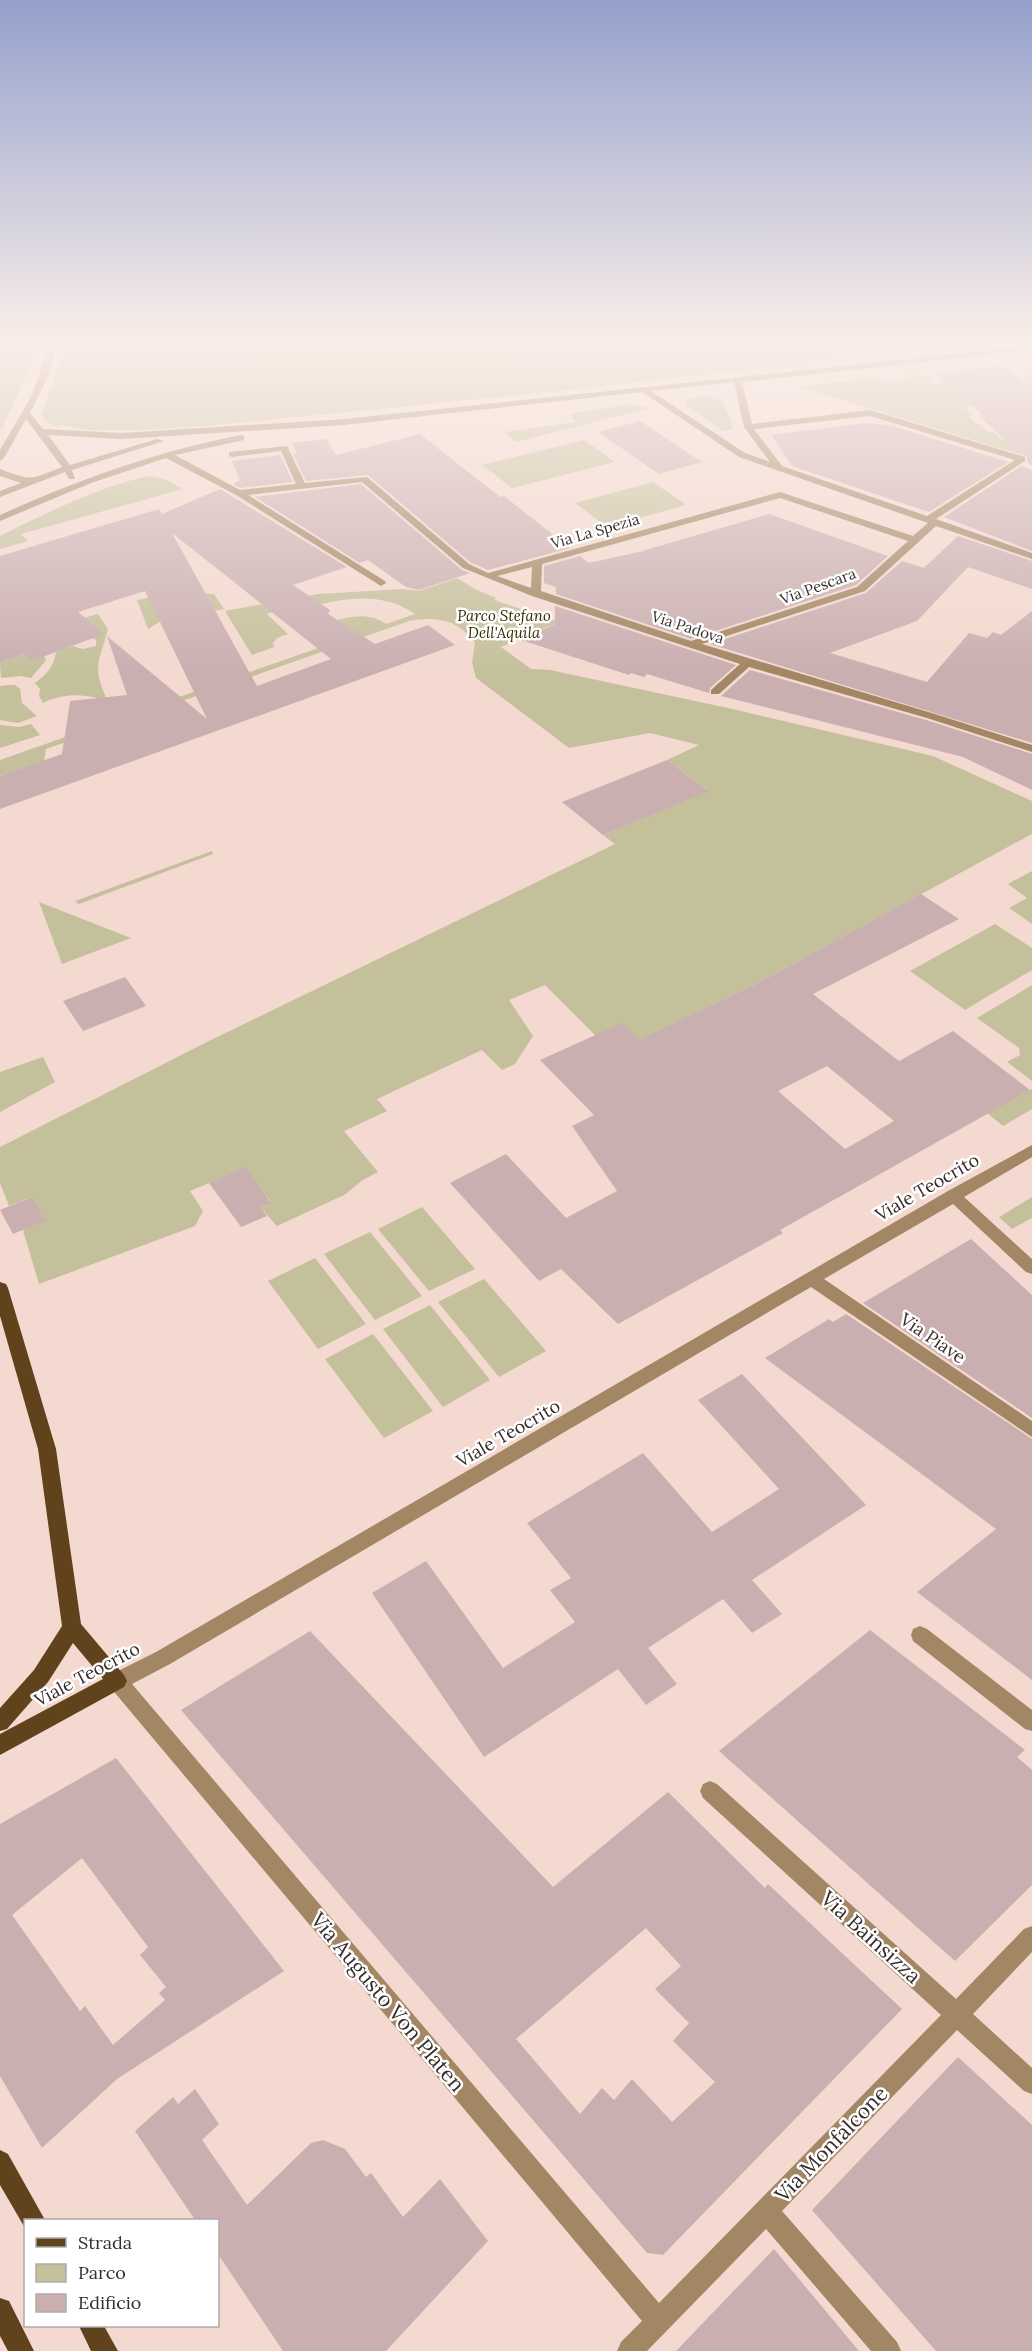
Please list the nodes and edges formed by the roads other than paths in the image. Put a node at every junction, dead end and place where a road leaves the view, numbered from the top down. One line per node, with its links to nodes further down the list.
1 (57, 453): 11 (street)
2 (117, 453): 11 (street)
3 (171, 453): 9 (street)
4 (243, 453): 10 (street)
5 (286, 453): 16 (street)
6 (739, 453): 12 (street)
7 (764, 453): 12 (street)
8 (1001, 453): 20 (street, Via Pescara)
9 (166, 454): 15 (street); 18 (street)
10 (232, 454)
11 (68, 468): 14 (street); 15 (street)
12 (780, 469): 20 (street)
13 (0, 472): 14 (street)
14 (31, 482): 15 (street); 17 (street)
15 (76, 485): 19 (street)
16 (302, 486): 18 (street); 24 (street, Via Padova)
17 (0, 494)
18 (239, 494): 25 (street)
19 (0, 518)
20 (931, 521): 21 (street, Via Pescara); 22 (street)
21 (914, 540): 23 (street, Via La Spezia); 27 (street, Via Pescara)
22 (1032, 556)
23 (537, 563): 24 (street, Via La Spezia); 26 (street)
24 (487, 576): 26 (street, Via Padova)
25 (381, 583)
26 (536, 594): 27 (street, Via Padova)
27 (692, 644): 28 (street, Via Padova)
28 (747, 663): 29 (street); 30 (street, Via Padova)
29 (715, 692)
30 (1032, 749)
31 (1032, 1150): 32 (street, Viale Teocrito)
32 (953, 1195): 33 (street); 34 (street, Viale Teocrito)
33 (1032, 1268)
34 (811, 1279): 36 (street, Via Piave); 39 (street, Viale Teocrito)
35 (0, 1288): 37 (main road)
36 (1032, 1430)
37 (72, 1628): 39 (main road); 40 (main road)
38 (920, 1635): 41 (street)
39 (117, 1681): 42 (main road, Viale Teocrito); 51 (street, Via Augusto Von Platen)
40 (0, 1722)
41 (1032, 1722)
42 (0, 1745)
43 (710, 1791): 45 (street, Via Bainsizza)
44 (1032, 1937): 45 (street, Via Monfalcone)
45 (956, 2014): 46 (street, Via Bainsizza); 48 (street, Via Monfalcone)
46 (1032, 2083)
47 (0, 2162): 49 (main road)
48 (766, 2211): 51 (street, Via Monfalcone); 56 (street)
49 (32, 2219)
50 (0, 2310): 53 (main road)
51 (659, 2322): 55 (street, Via Monfalcone)
52 (92, 2327): 54 (main road)
53 (21, 2351)
54 (105, 2351)
55 (630, 2351)
56 (888, 2351)

